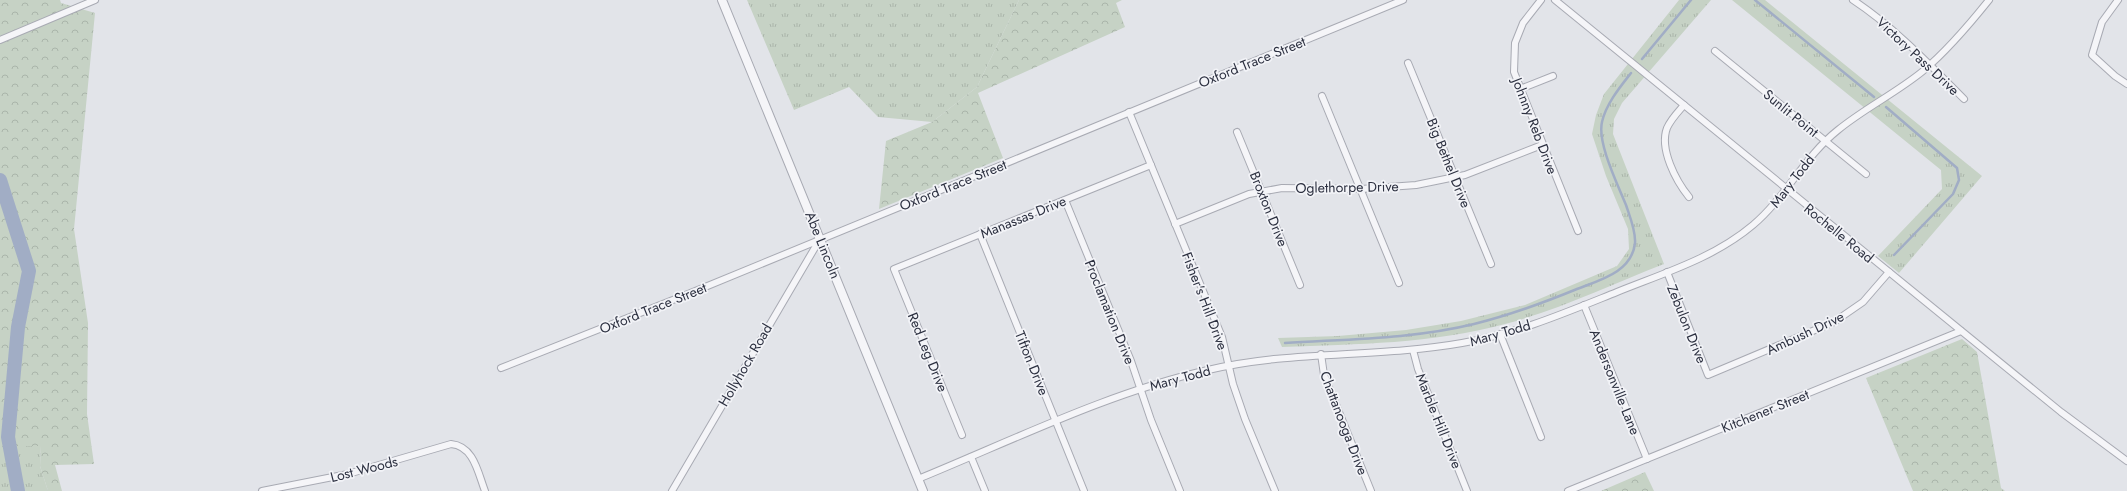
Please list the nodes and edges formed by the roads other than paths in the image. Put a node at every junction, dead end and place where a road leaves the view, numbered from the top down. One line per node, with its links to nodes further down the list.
1 (95, 0): 9 (street)
2 (722, 0): 34 (street, Abe Lincoln)
3 (1403, 0): 19 (street, Oxford Trace Street)
4 (1541, 0): 15 (street, Johnny Reb Drive)
5 (1555, 0): 18 (street, Rochelle Road)
6 (1853, 0): 12 (street, Victory Pass Drive)
7 (1989, 0): 12 (street, Mary Todd)
8 (2118, 0): 14 (street)
9 (0, 40)
10 (1715, 51): 21 (street, Sunlit Point)
11 (1408, 63): 25 (street, Big Bethel Drive)
12 (1930, 65): 17 (street, Victory Pass Drive); 21 (street, Mary Todd)
13 (1553, 76): 15 (street)
14 (2127, 84)
15 (1520, 89): 22 (street, Johnny Reb Drive)
16 (1322, 96): 26 (street)
17 (1964, 99)
18 (1684, 105): 27 (street, Rochelle Road); 29 (street)
19 (1129, 112): 23 (street, Fisher's Hill Drive); 34 (street, Oxford Trace Street)
20 (1237, 132): 28 (street, Broxton Drive)
21 (1825, 141): 24 (street, Sunlit Point); 27 (street, Mary Todd)
22 (1542, 145): 25 (street, Oglethorpe Drive); 32 (street, Johnny Reb Drive)
23 (1151, 165): 30 (street, Manassas Drive); 31 (street, Fisher's Hill Drive)
24 (1866, 174)
25 (1455, 177): 26 (street, Oglethorpe Drive); 35 (street, Big Bethel Drive)
26 (1361, 189): 28 (street, Oglethorpe Drive); 39 (street)
27 (1786, 190): 37 (street, Mary Todd); 38 (street, Rochelle Road)
28 (1262, 192): 31 (street, Oglethorpe Drive); 40 (street, Broxton Drive)
29 (1689, 197)
30 (1065, 200): 33 (street, Manassas Drive); 49 (street, Proclamation Drive)
31 (1175, 224): 46 (street, Fisher's Hill Drive)
32 (1578, 231)
33 (980, 234): 36 (street, Manassas Drive); 50 (street, Tifton Drive)
34 (820, 239): 47 (street, Oxford Trace Street); 56 (street, Abe Lincoln); 62 (street, Hollyhock Road)
35 (1491, 264)
36 (894, 270): 51 (street, Red Leg Drive)
37 (1667, 272): 41 (street, Mary Todd); 48 (street, Zebulon Drive)
38 (1888, 272): 42 (street, Rochelle Road); 48 (street, Ambush Drive)
39 (1399, 283)
40 (1300, 285)
41 (1584, 305): 43 (street, Mary Todd); 54 (street, Andersonville Lane)
42 (1961, 331): 54 (street, Kitchener Street); 55 (street, Rochelle Road)
43 (1500, 334): 44 (street, Mary Todd); 52 (street)
44 (1413, 350): 45 (street, Mary Todd); 69 (street, Marble Hill Drive)
45 (1320, 354): 46 (street, Mary Todd); 68 (street, Chattanooga Drive)
46 (1229, 366): 49 (street, Mary Todd); 67 (street, Fisher's Hill Drive)
47 (501, 368)
48 (1708, 374)
49 (1140, 389): 50 (street, Mary Todd); 66 (street, Proclamation Drive)
50 (1056, 422): 53 (street, Mary Todd); 65 (street, Tifton Drive)
51 (962, 435)
52 (1541, 437)
53 (971, 457): 56 (street, Mary Todd); 64 (street)
54 (1647, 459): 70 (street, Kitchener Street)
55 (2127, 461)
56 (918, 479): 63 (street, Abe Lincoln)
57 (302, 484): 58 (street, Lost Woods); 60 (street); 61 (street, Lost Woods)
58 (277, 490): 59 (street, Lost Woods)
59 (262, 491)
60 (304, 491)
61 (485, 491)
62 (672, 491)
63 (923, 491)
64 (985, 491)
65 (1084, 491)
66 (1180, 491)
67 (1275, 491)
68 (1371, 491)
69 (1468, 491)
70 (1568, 491)

